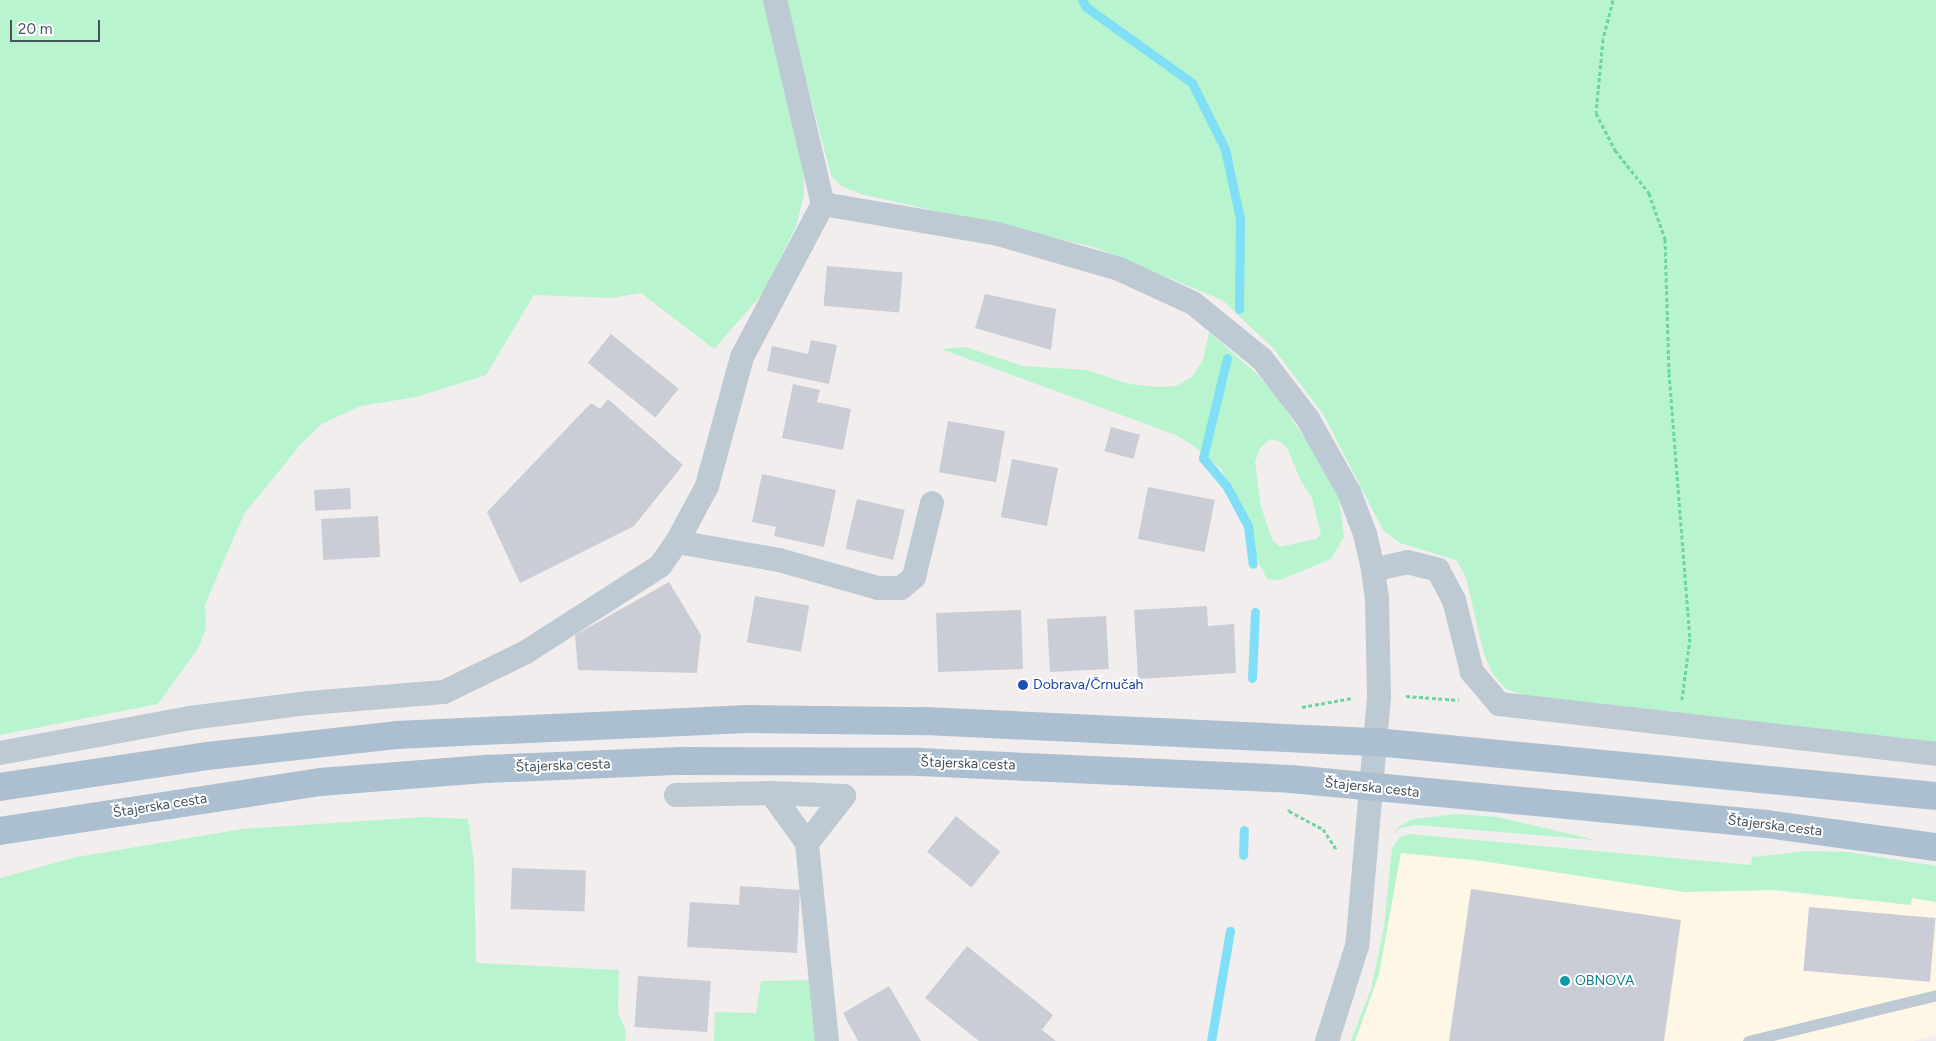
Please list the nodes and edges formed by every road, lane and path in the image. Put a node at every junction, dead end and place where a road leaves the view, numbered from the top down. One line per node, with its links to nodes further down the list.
1 (775, 0): 3 (street)
2 (1613, 0): 11 (path)
3 (823, 204): 5 (street); 6 (street)
4 (932, 503): 5 (street)
5 (677, 542): 13 (street)
6 (1373, 570): 9 (street); 12 (street)
7 (1403, 696): 9 (path)
8 (1354, 698): 10 (path)
9 (1499, 704): 11 (street)
10 (1296, 708)
11 (1678, 727): 14 (street)
12 (1376, 742): 15 (main road); 16 (street); 19 (main road)
13 (0, 754)
14 (1936, 754)
15 (0, 787)
16 (1371, 788): 21 (main road, Štajerska cesta); 23 (main road, Štajerska cesta); 27 (street)
17 (771, 793): 18 (street); 22 (street); 22 (street)
18 (676, 795)
19 (1936, 796)
20 (1289, 812): 24 (path)
21 (0, 831)
22 (807, 843): 26 (street)
23 (1936, 847)
24 (1338, 853)
25 (1936, 995): 28 (lane)
26 (827, 1041)
27 (1327, 1041)
28 (1748, 1041)

